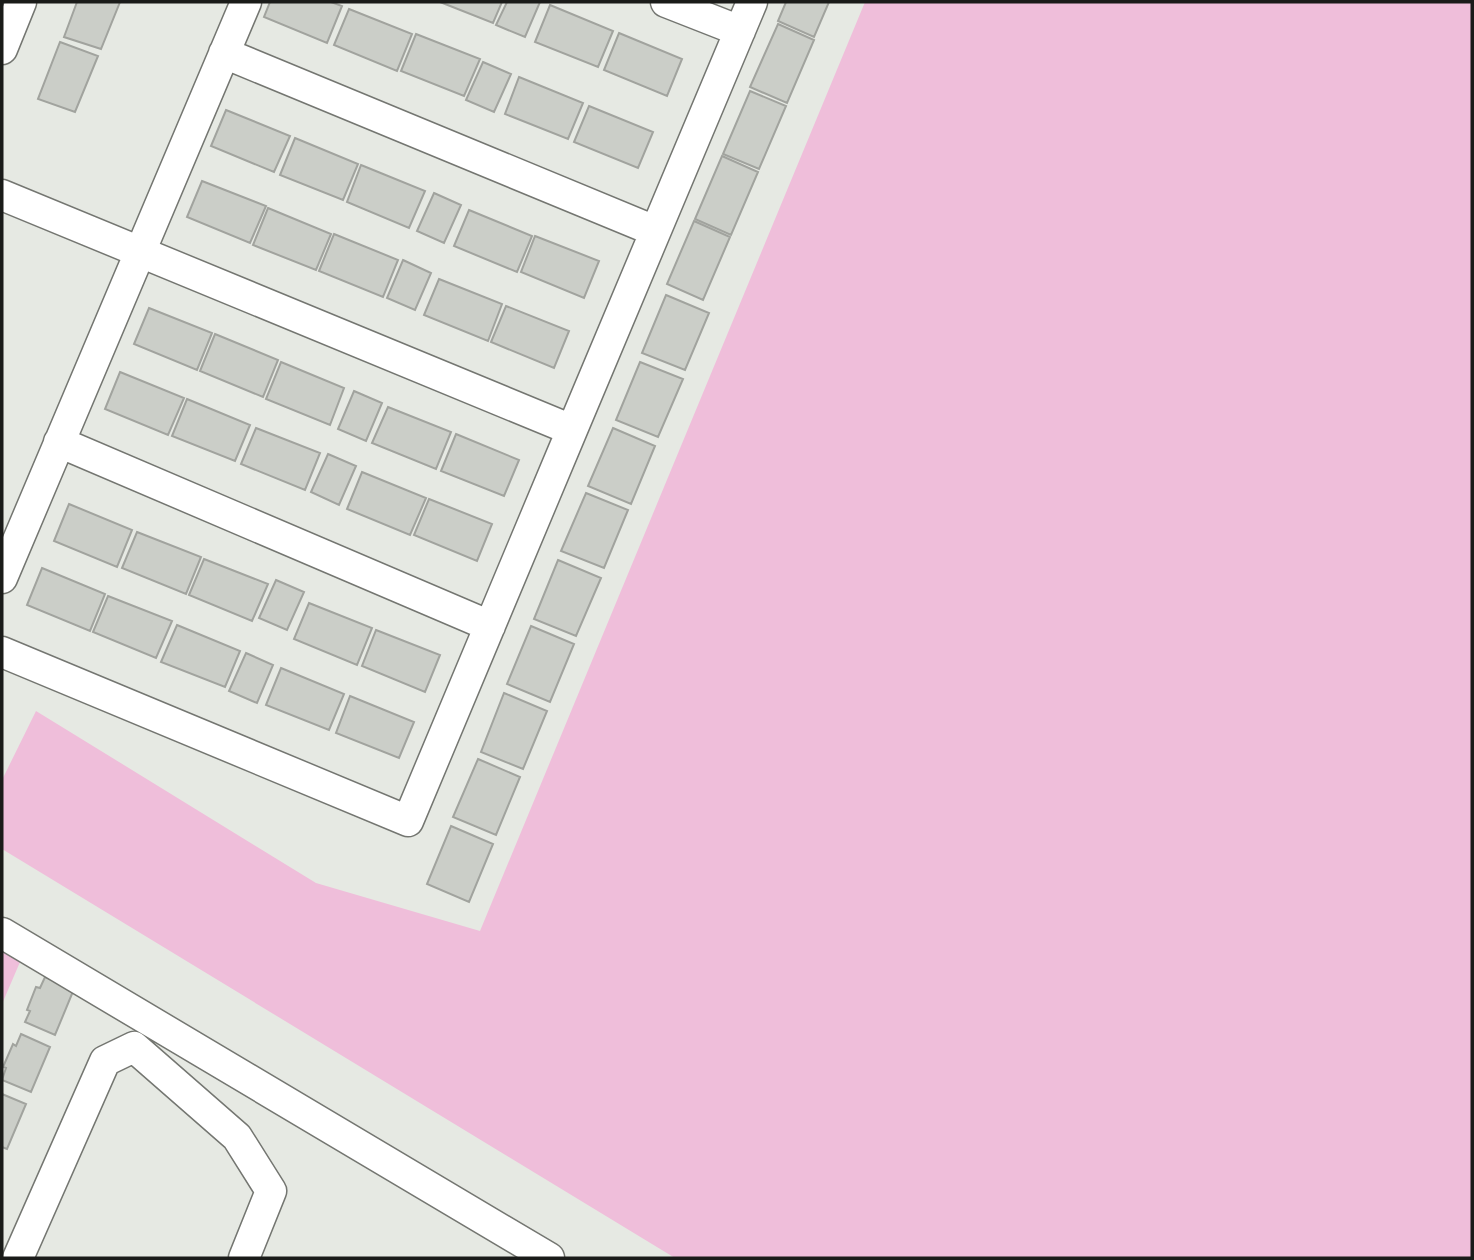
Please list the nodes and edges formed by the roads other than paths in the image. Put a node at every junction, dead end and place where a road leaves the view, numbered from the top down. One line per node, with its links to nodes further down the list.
1 (21, 2): 6 (street)
2 (246, 2): 7 (street)
3 (666, 2): 5 (street)
4 (752, 2): 5 (street)
5 (740, 31): 9 (street)
6 (2, 49)
7 (224, 53): 9 (street); 10 (street)
8 (2, 195): 10 (street)
9 (654, 231): 11 (street)
10 (139, 251): 11 (street); 12 (street)
11 (572, 430): 14 (street)
12 (59, 442): 13 (street); 14 (street)
13 (2, 578)
14 (490, 626): 15 (street)
15 (2, 652)
16 (2, 933): 17 (street)
17 (532, 1254)
18 (19, 1258): 19 (street)
19 (244, 1258)

